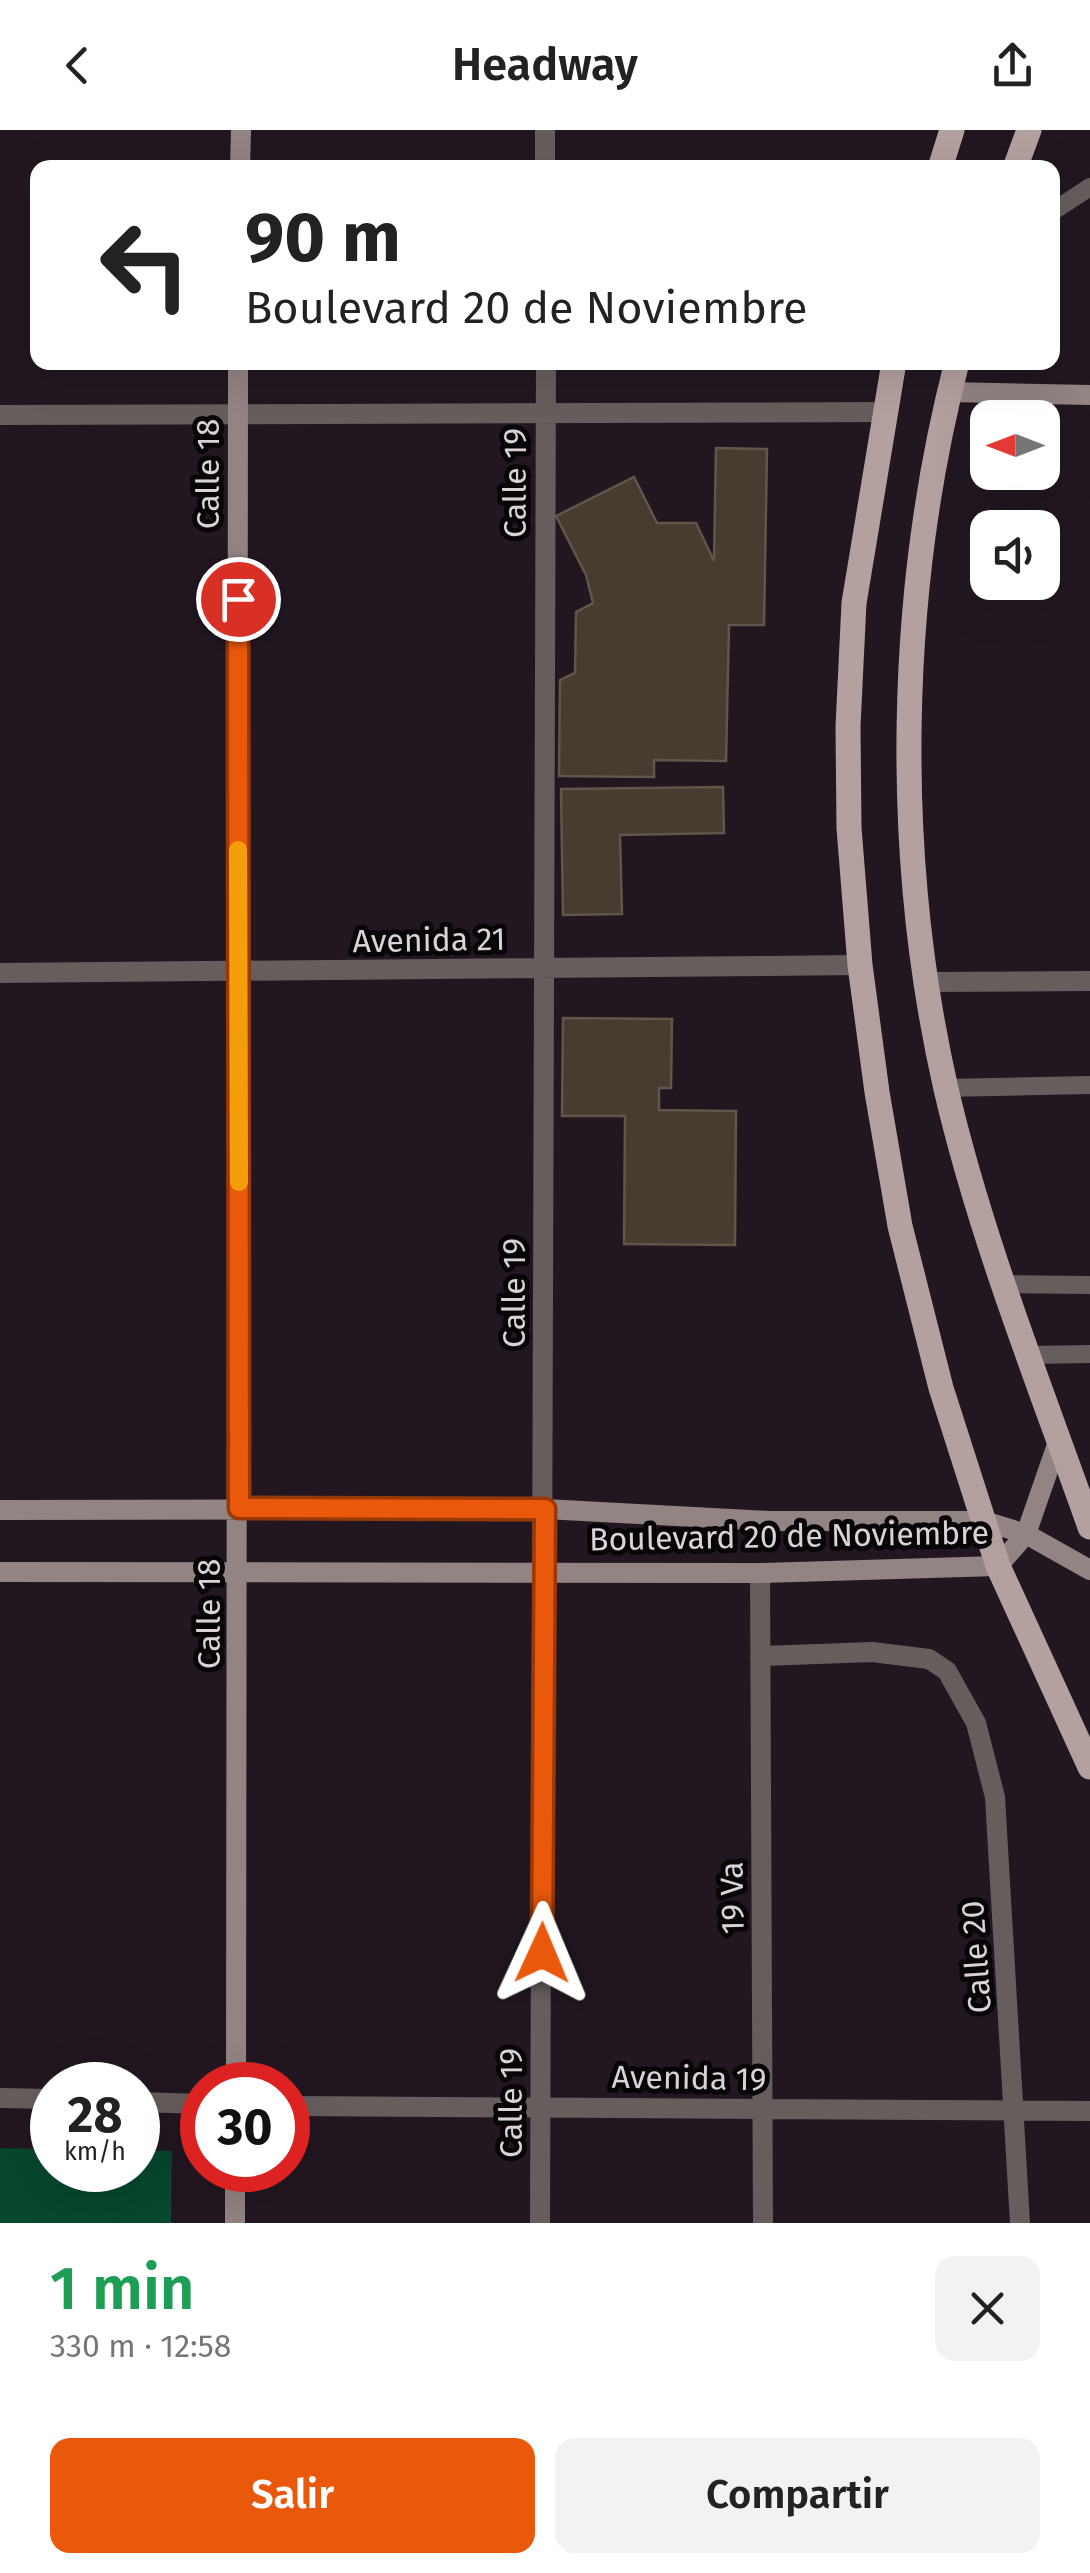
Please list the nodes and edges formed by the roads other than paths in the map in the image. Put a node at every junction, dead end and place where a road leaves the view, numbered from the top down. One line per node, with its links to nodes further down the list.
1 (240, 130): 5 (main road)
2 (545, 130): 6 (street)
3 (952, 130): 7 (main road)
4 (1029, 130): 8 (main road)
5 (240, 160)
6 (545, 160)
7 (943, 160)
8 (1018, 160)
9 (1090, 187): 10 (lane)
10 (1060, 207)
11 (238, 370): 18 (main road, Calle 18)
12 (546, 370): 17 (street, Calle 19)
13 (893, 370): 19 (main road)
14 (955, 370): 15 (main road)
15 (950, 392): 16 (main road); 25 (main road)
16 (1090, 395)
17 (546, 410): 18 (street); 19 (street); 22 (street, Calle 19)
18 (238, 412): 20 (street); 24 (main road, Calle 18)
19 (886, 412): 21 (main road)
20 (0, 415)
21 (860, 965): 22 (street, Avenida 21); 37 (main road)
22 (543, 968): 24 (street, Avenida 21); 35 (street, Calle 19)
23 (0, 973): 24 (street, Avenida 21)
24 (238, 973): 34 (main road, Calle 18)
25 (927, 982): 26 (street); 28 (main road)
26 (1090, 982)
27 (1090, 1085): 28 (lane)
28 (946, 1088): 29 (main road)
29 (1002, 1284): 30 (lane); 32 (main road)
30 (1090, 1286)
31 (1090, 1354): 32 (lane)
32 (1029, 1355): 33 (main road)
33 (1059, 1438): 38 (main road); 39 (main road, Boulevard 20 de Noviembre)
34 (239, 1508): 35 (main road, Boulevard 20 de Noviembre); 36 (main road, Boulevard 20 de Noviembre); 43 (main road, Calle 18)
35 (545, 1509): 37 (main road, Boulevard 20 de Noviembre); 41 (street, Calle 19)
36 (0, 1510)
37 (984, 1521): 39 (main road, Boulevard 20 de Noviembre); 40 (main road)
38 (1090, 1527)
39 (1026, 1534): 40 (main road, Boulevard 20 de Noviembre); 42 (main road, Boulevard 20 de Noviembre)
40 (998, 1566): 45 (main road, Boulevard 20 de Noviembre); 47 (main road)
41 (545, 1570): 43 (main road, Boulevard 20 de Noviembre); 45 (main road, Boulevard 20 de Noviembre); 52 (street, Calle 19)
42 (1090, 1570)
43 (239, 1571): 44 (main road, Boulevard 20 de Noviembre); 48 (main road, Calle 18)
44 (0, 1572)
45 (760, 1573): 46 (street, 19 Va)
46 (760, 1656): 53 (street, 19 Va); 55 (street, Calle 20)
47 (1090, 1767)
48 (236, 2062)
49 (0, 2098): 50 (street)
50 (30, 2099)
51 (310, 2106): 52 (street, Avenida 19)
52 (540, 2106): 53 (street, Avenida 19); 58 (street, Calle 19)
53 (764, 2108): 55 (street, Avenida 19); 59 (street, 19 Va)
54 (1090, 2111): 55 (street, Avenida 19)
55 (1017, 2112): 60 (street, Calle 20)
56 (235, 2192): 57 (main road)
57 (235, 2223)
58 (540, 2223)
59 (763, 2223)
60 (1020, 2223)

